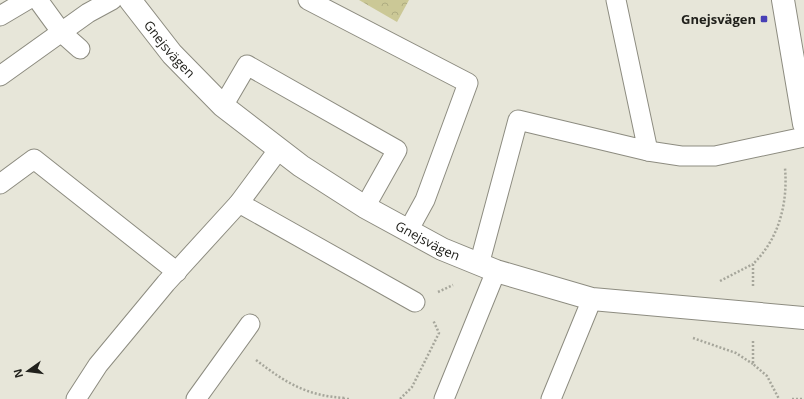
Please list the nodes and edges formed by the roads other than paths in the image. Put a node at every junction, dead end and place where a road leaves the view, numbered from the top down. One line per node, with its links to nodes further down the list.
1 (27, 0): 8 (lane)
2 (38, 0): 9 (lane)
3 (112, 0): 9 (lane)
4 (130, 0): 12 (street, Gnejsvägen)
5 (308, 0): 20 (lane)
6 (616, 0): 16 (lane)
7 (783, 0): 13 (street)
8 (0, 16)
9 (62, 32): 10 (lane); 11 (lane)
10 (80, 49)
11 (0, 76)
12 (223, 106): 15 (street, Gnejsvägen); 19 (lane)
13 (804, 124)
14 (804, 137): 16 (lane)
15 (279, 149): 18 (lane); 19 (street, Gnejsvägen)
16 (648, 151): 21 (lane)
17 (0, 184): 22 (lane)
18 (239, 203): 22 (lane); 24 (lane)
19 (365, 207): 20 (street, Gnejsvägen)
20 (408, 231): 21 (street, Gnejsvägen)
21 (488, 268): 23 (street, Gnejsvägen); 29 (lane)
22 (177, 272): 27 (lane)
23 (592, 299): 25 (street, Gnejsvägen); 30 (lane)
24 (415, 302)
25 (804, 318)
26 (250, 324): 28 (lane)
27 (76, 399)
28 (196, 399)
29 (444, 399)
30 (551, 399)

